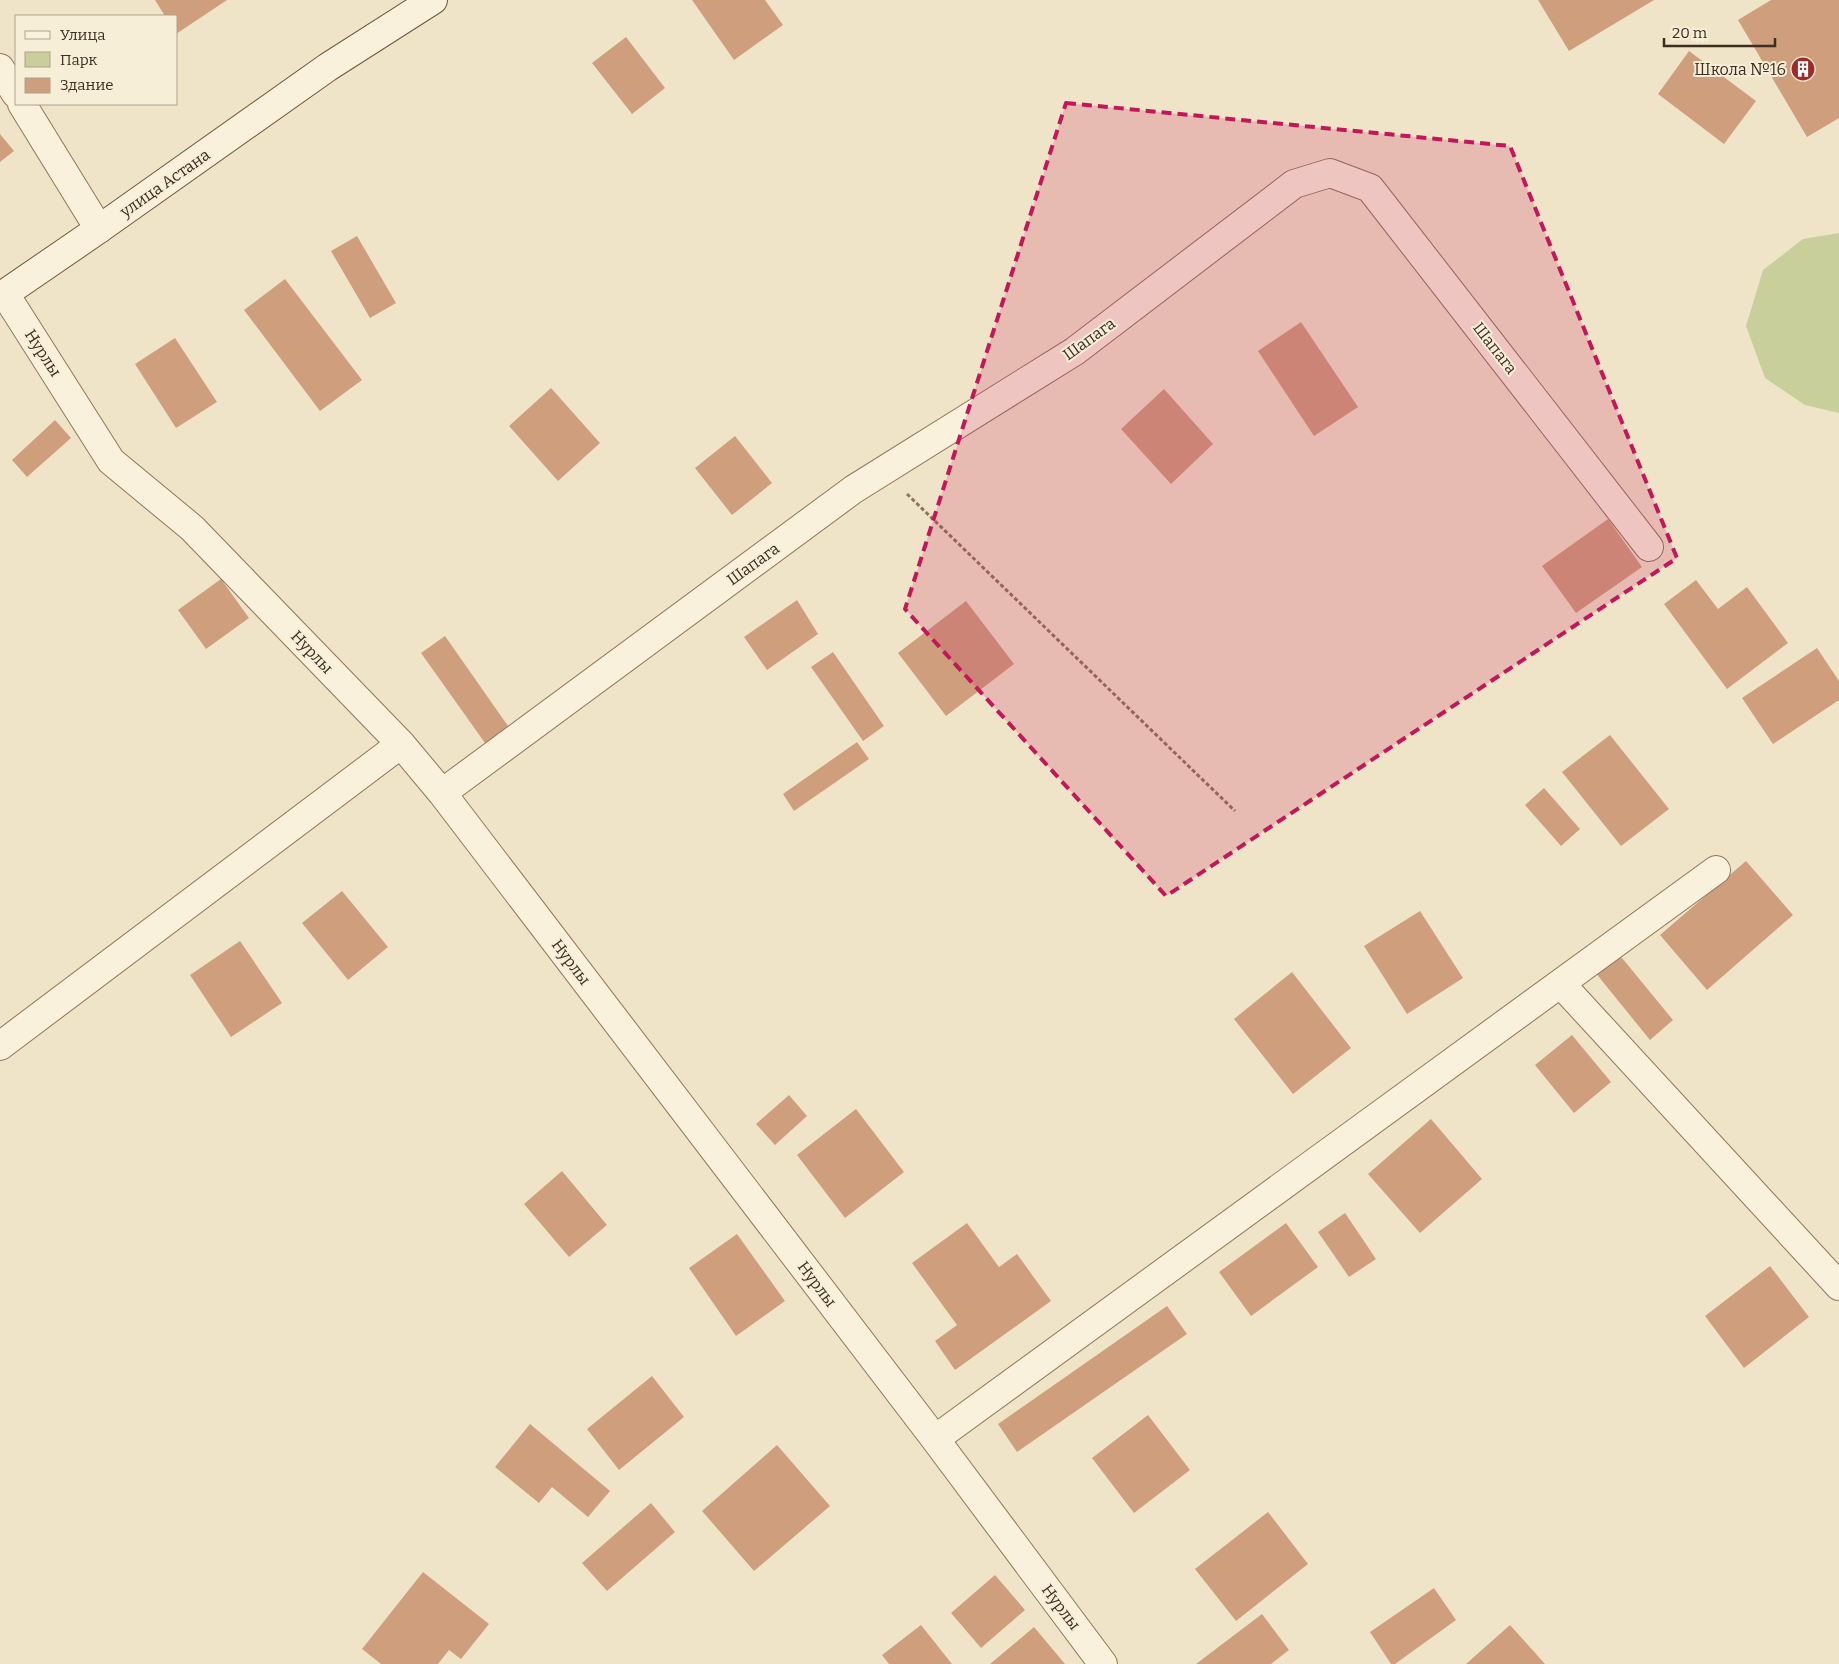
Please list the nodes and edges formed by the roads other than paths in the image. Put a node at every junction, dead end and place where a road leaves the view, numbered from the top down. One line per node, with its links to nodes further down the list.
1 (412, 0): 3 (street, улица Астана)
2 (433, 0): 3 (street, улица Астана)
3 (328, 67): 7 (street, улица Астана)
4 (0, 68): 5 (street)
5 (15, 92)
6 (23, 105): 7 (street)
7 (99, 229): 8 (street, улица Астана)
8 (2, 295): 10 (street, Нурлы)
9 (1649, 547): 11 (street, Шапага)
10 (401, 744): 11 (street, Нурлы); 14 (street)
11 (442, 793): 16 (street, Нурлы)
12 (1716, 870): 13 (street)
13 (1561, 984): 15 (street); 16 (street)
14 (0, 1046)
15 (1839, 1286)
16 (935, 1439): 17 (street, Нурлы)
17 (1103, 1664)

